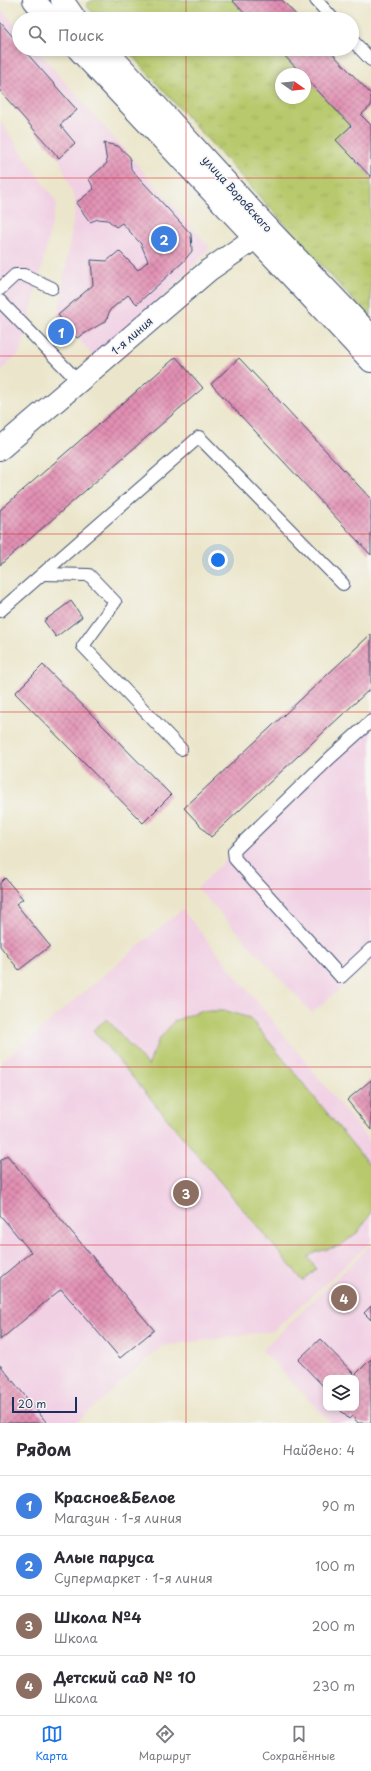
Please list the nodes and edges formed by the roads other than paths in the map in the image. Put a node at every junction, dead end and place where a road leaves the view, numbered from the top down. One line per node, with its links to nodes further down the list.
1 (34, 0): 4 (street)
2 (62, 0): 5 (street)
3 (316, 0): 6 (lane)
4 (44, 12)
5 (70, 12)
6 (327, 12)
7 (359, 47): 10 (lane)
8 (85, 56): 11 (street)
9 (111, 56): 11 (street, улица Воровского)
10 (371, 60)
11 (261, 232): 15 (street, улица Воровского); 16 (street); 17 (street, 1-я линия)
12 (0, 288): 13 (lane)
13 (52, 288)
14 (0, 302): 17 (lane)
15 (371, 336)
16 (371, 361)
17 (79, 382): 18 (street, 1-я линия)
18 (0, 450)
19 (43, 574): 20 (lane); 21 (lane); 23 (lane)
20 (343, 584)
21 (0, 611)
22 (371, 721): 24 (lane)
23 (181, 749)
24 (371, 949)

